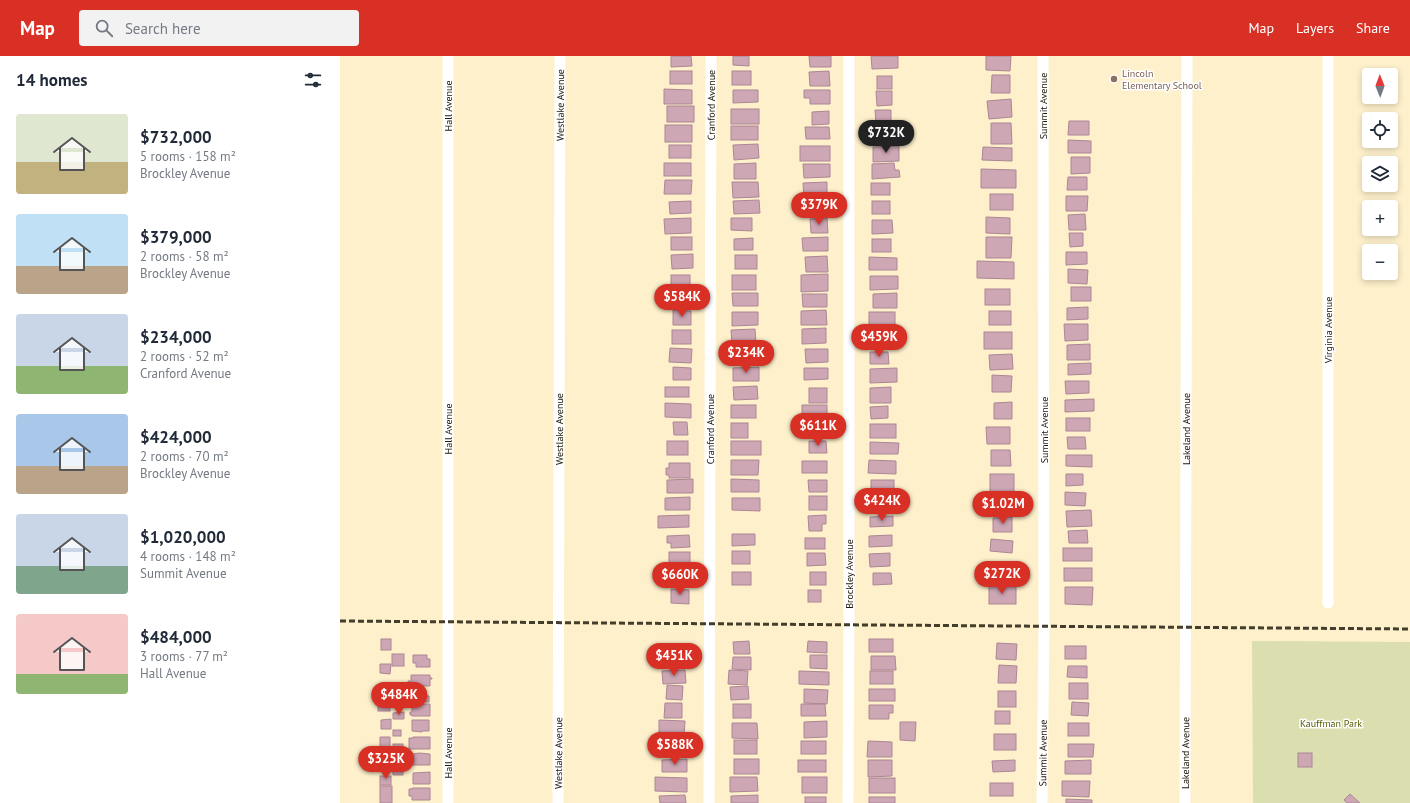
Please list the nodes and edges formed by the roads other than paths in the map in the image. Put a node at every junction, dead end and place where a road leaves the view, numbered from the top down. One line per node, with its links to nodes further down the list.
1 (448, 56): 9 (street, Hall Avenue)
2 (560, 56): 10 (street, Westlake Avenue)
3 (711, 56): 11 (street, Cranford Avenue)
4 (849, 56): 12 (street, Brockley Avenue)
5 (1043, 56): 13 (street, Summit Avenue)
6 (1187, 56): 14 (street, Lakeland Avenue)
7 (1328, 56): 8 (street, Virginia Avenue)
8 (1328, 603)
9 (448, 803)
10 (558, 803)
11 (709, 803)
12 (848, 803)
13 (1042, 803)
14 (1185, 803)

